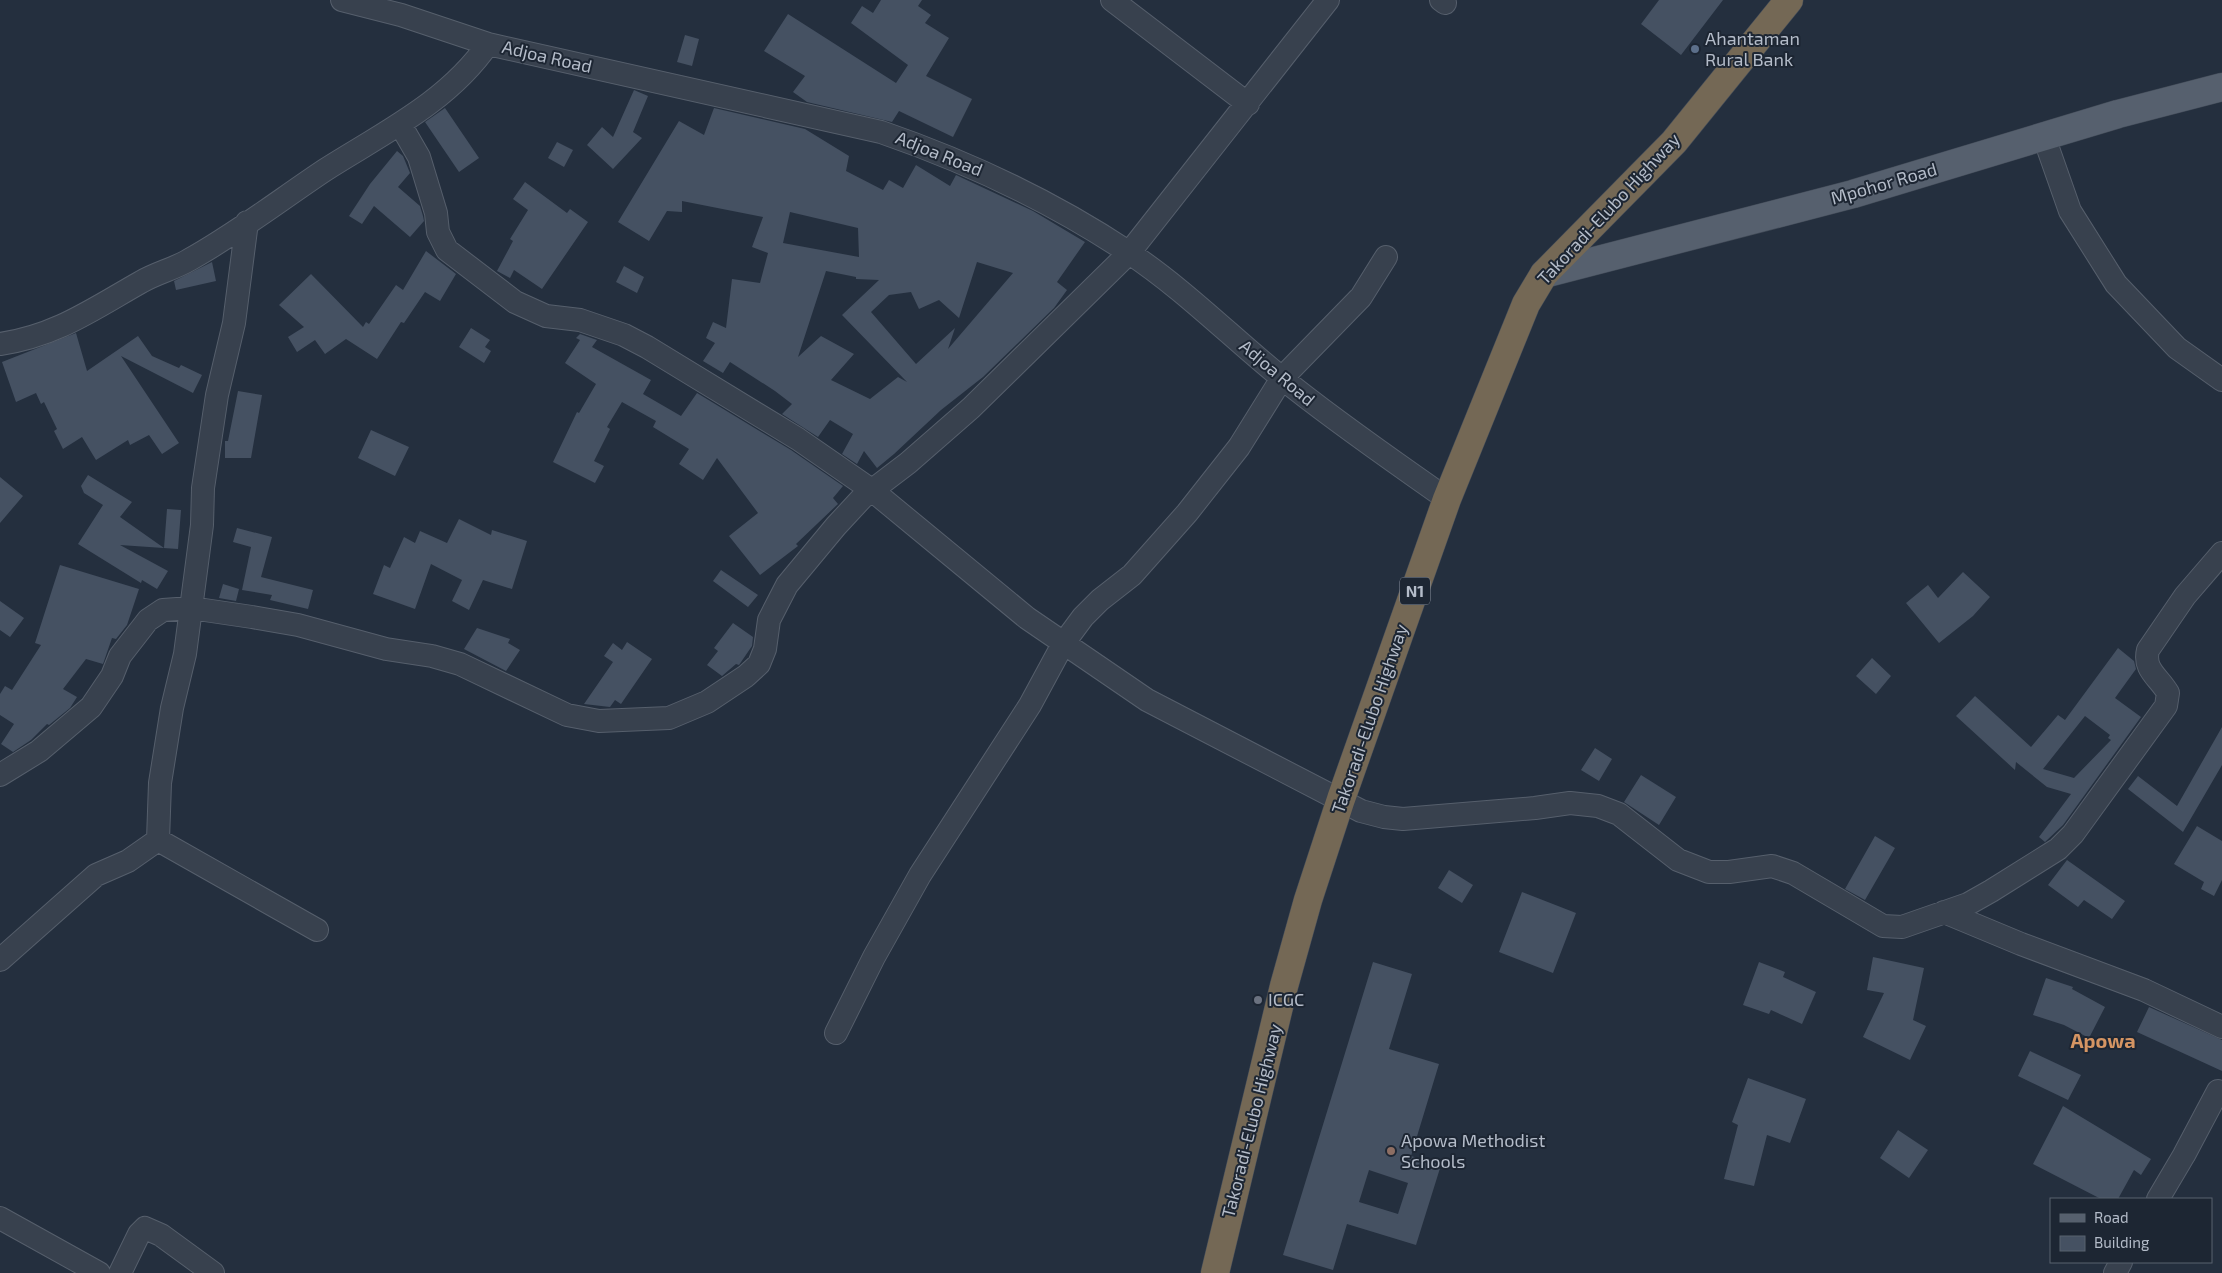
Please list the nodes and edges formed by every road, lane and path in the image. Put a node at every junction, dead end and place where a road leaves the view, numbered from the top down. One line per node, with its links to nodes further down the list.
1 (342, 0): 5 (street, Adjoa Road)
2 (1112, 0): 7 (street)
3 (1328, 0): 7 (street)
4 (1789, 0): 13 (highway, Takoradi-Elubo Highway / N1)
5 (488, 44): 8 (street); 11 (street, Adjoa Road)
6 (2222, 87): 9 (main road, Mpohor Road)
7 (1248, 104): 11 (street)
8 (400, 124): 10 (street); 17 (street)
9 (2044, 137): 13 (main road, Mpohor Road); 16 (street)
10 (247, 222): 14 (street); 20 (street)
11 (1129, 253): 15 (street, Adjoa Road); 17 (street)
12 (1386, 257): 15 (street)
13 (1544, 274): 18 (highway, Takoradi-Elubo Highway / N1)
14 (0, 344)
15 (1282, 378): 18 (street, Adjoa Road); 21 (street)
16 (2222, 380)
17 (873, 491): 20 (street); 21 (street)
18 (1447, 499): 23 (highway, Takoradi-Elubo Highway / N1)
19 (2222, 553): 25 (street)
20 (191, 608): 22 (street); 24 (street)
21 (1063, 644): 23 (street); 29 (street)
22 (0, 775)
23 (1341, 799): 25 (street); 36 (highway, Takoradi-Elubo Highway / N1)
24 (158, 840): 26 (street); 27 (street)
25 (1944, 912): 28 (street)
26 (317, 930)
27 (0, 960)
28 (2222, 1027)
29 (836, 1033)
30 (2218, 1091): 31 (street)
31 (2159, 1198)
32 (0, 1218): 33 (street)
33 (99, 1273)
34 (120, 1273): 35 (street)
35 (213, 1273)
36 (1215, 1273)

